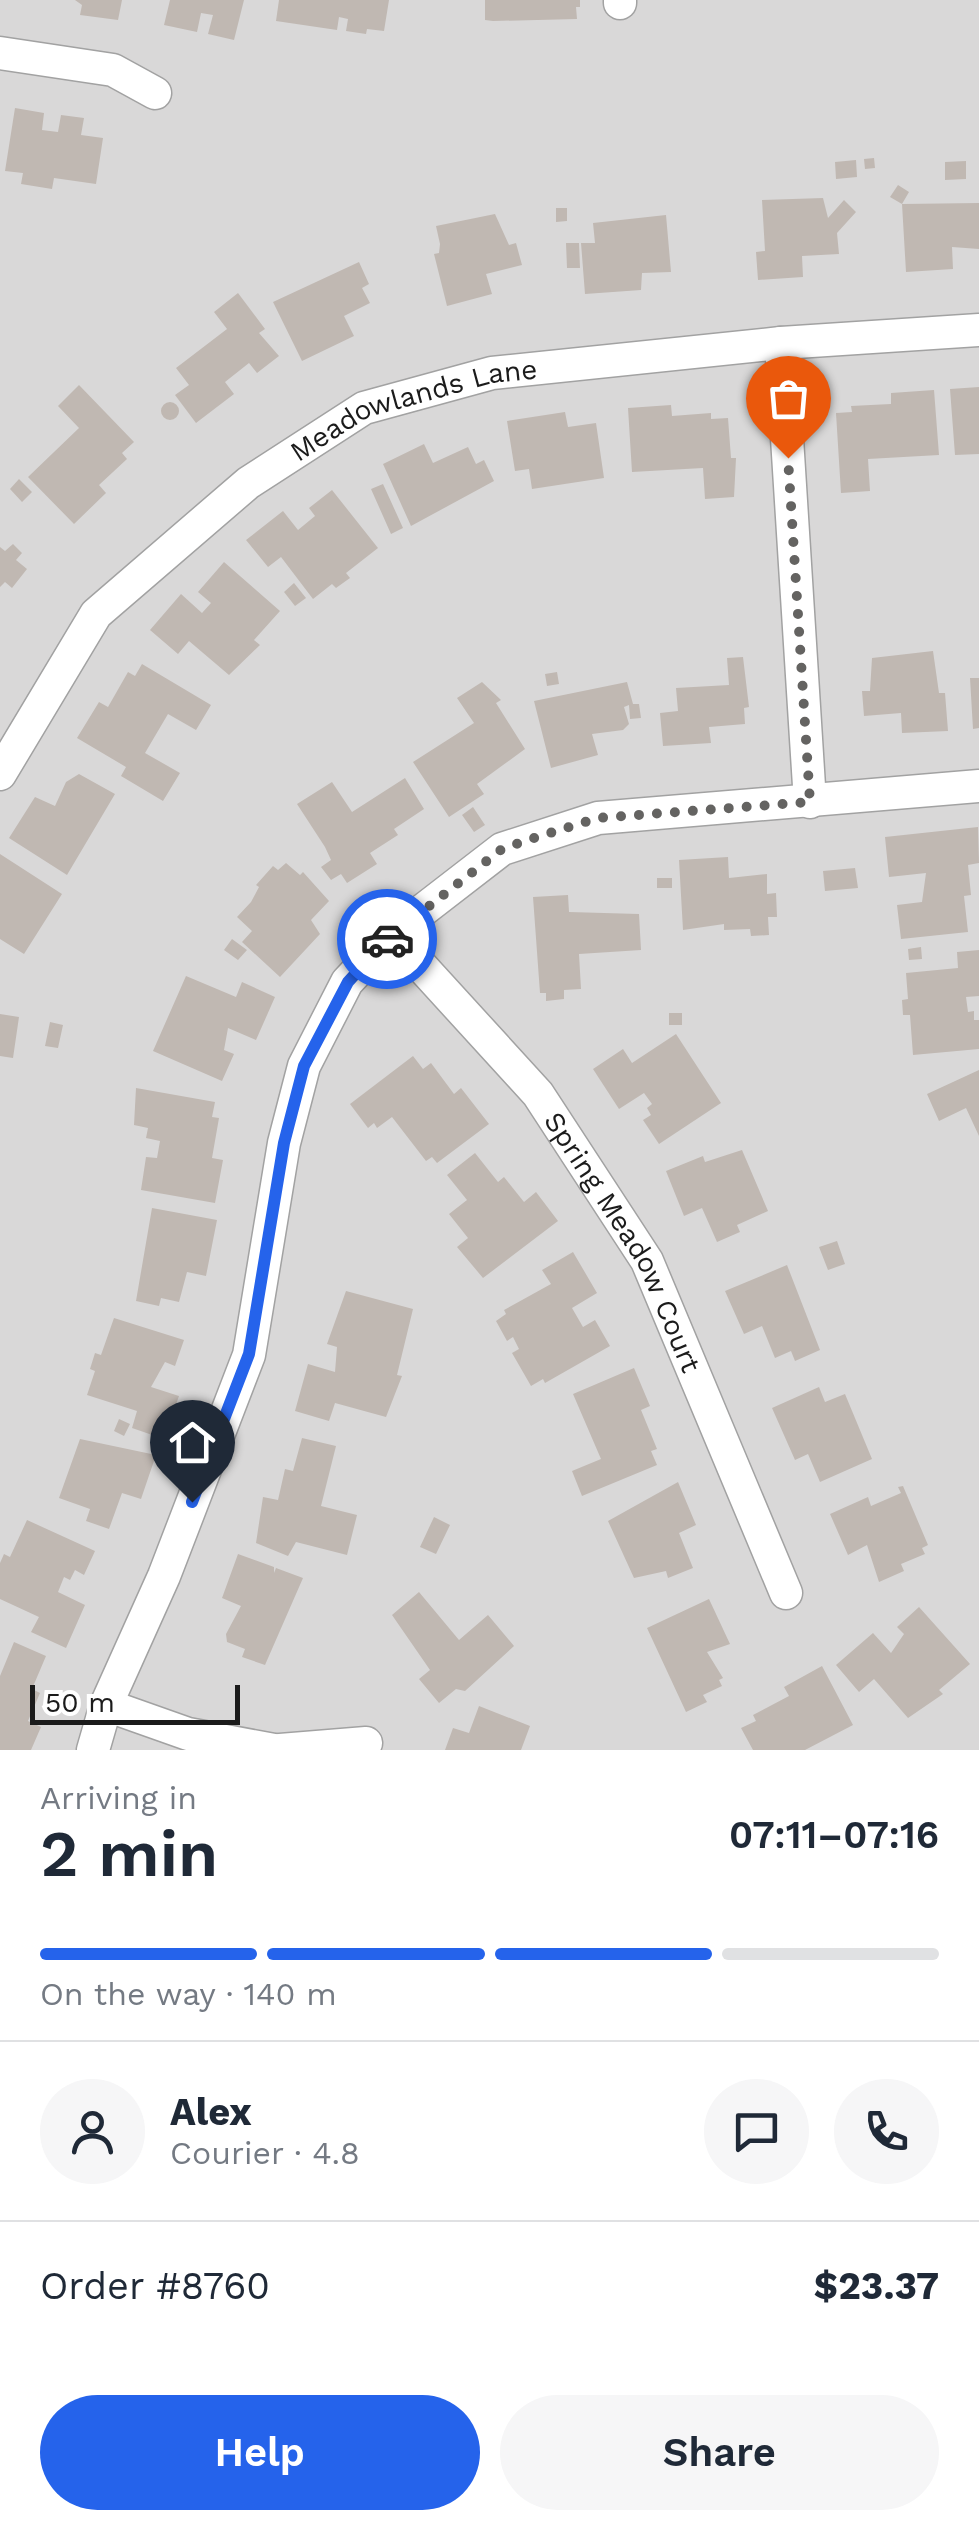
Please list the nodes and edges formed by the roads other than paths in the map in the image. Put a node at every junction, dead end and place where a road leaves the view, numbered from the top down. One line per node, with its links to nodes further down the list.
1 (0, 53): 2 (street)
2 (155, 94)
3 (979, 330): 4 (street, Meadowlands Lane)
4 (781, 344): 5 (street, Meadowlands Lane); 7 (street)
5 (0, 774)
6 (979, 786): 7 (street)
7 (810, 802): 8 (street)
8 (392, 934): 9 (street, Spring Meadow Court); 10 (street)
9 (786, 1593)
10 (106, 1704): 12 (street); 13 (street)
11 (366, 1742): 13 (street)
12 (92, 1750)
13 (277, 1750)

